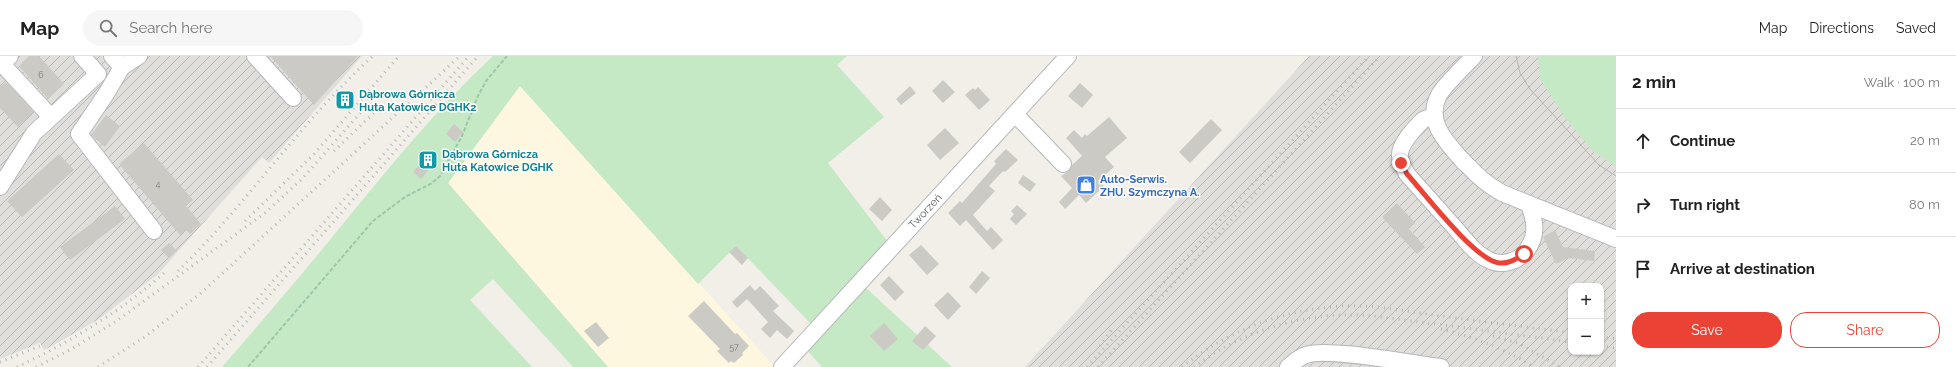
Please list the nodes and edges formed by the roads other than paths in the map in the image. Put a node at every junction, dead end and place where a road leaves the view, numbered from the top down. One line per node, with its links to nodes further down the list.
1 (10, 56): 11 (street)
2 (82, 56): 11 (street)
3 (139, 56): 7 (street)
4 (255, 56): 8 (street)
5 (1068, 56): 9 (street, Tworzeń)
6 (1474, 56): 10 (street)
7 (117, 62): 15 (street)
8 (293, 98)
9 (1015, 114): 12 (street); 17 (street, Tworzeń)
10 (1435, 116): 14 (street); 14 (street)
11 (51, 117): 13 (street)
12 (1063, 164)
13 (0, 187)
14 (1528, 204): 16 (street)
15 (154, 231)
16 (1616, 239)
17 (782, 367)
18 (1288, 367): 19 (street)
19 (1441, 367)

